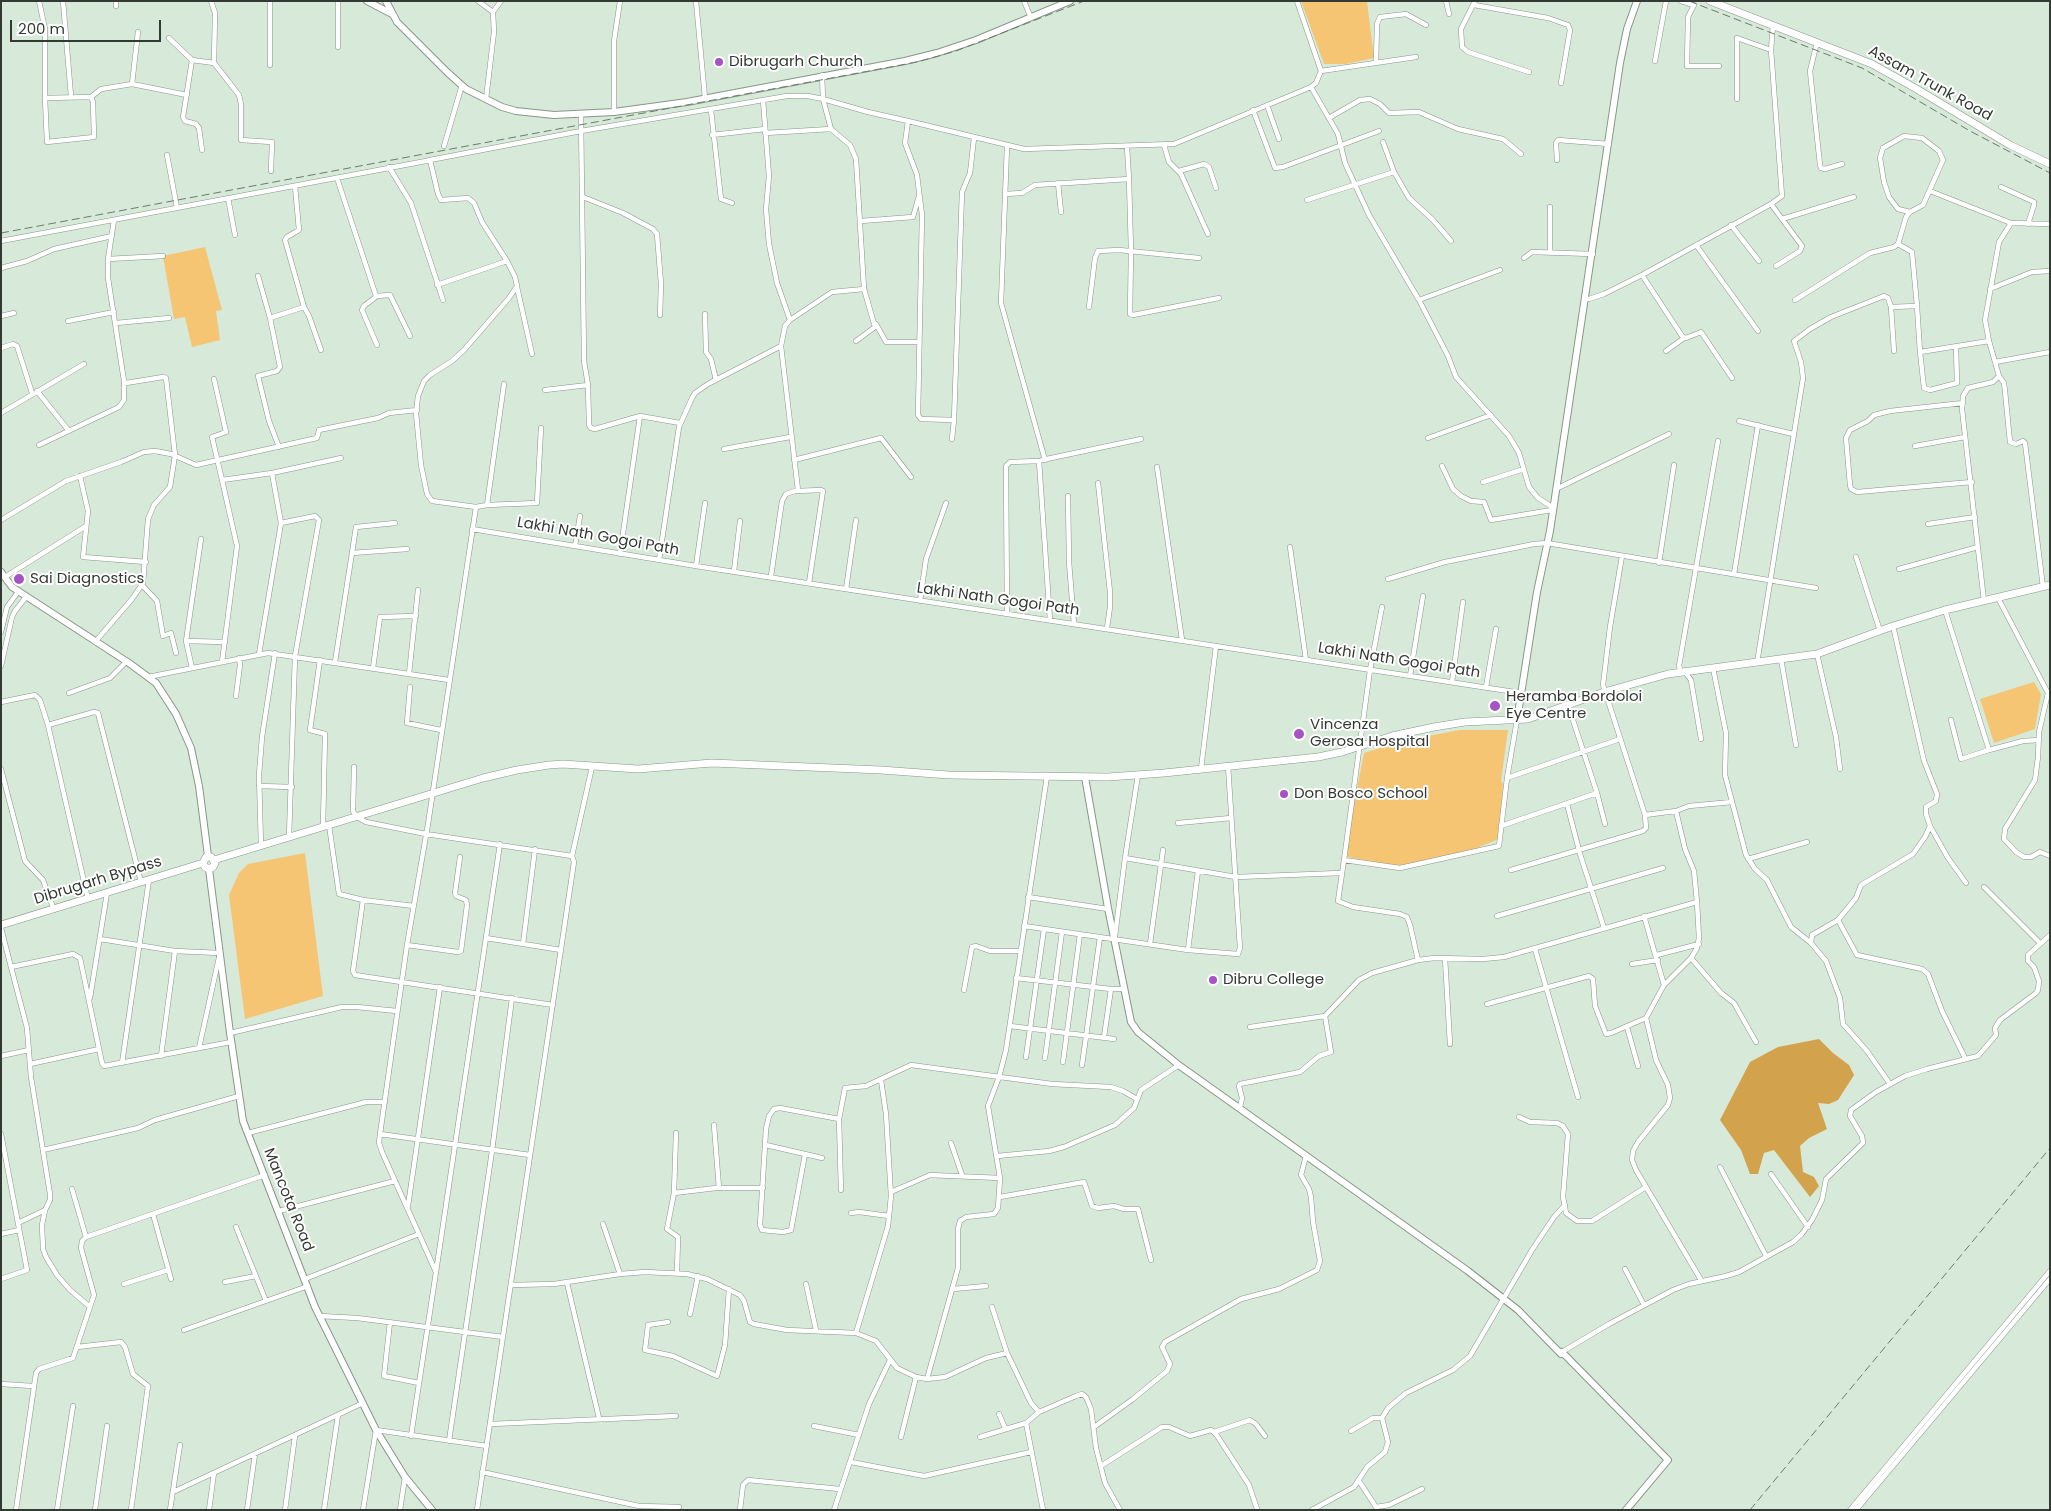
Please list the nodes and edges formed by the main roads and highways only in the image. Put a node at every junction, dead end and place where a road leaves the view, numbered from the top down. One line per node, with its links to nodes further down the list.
1 (367, 1): 6 (main road)
2 (386, 1): 6 (main road)
3 (1070, 1): 6 (main road)
4 (1637, 1): 10 (main road)
5 (1710, 1): 7 (main road, Assam Trunk Road)
6 (392, 14)
7 (2050, 164)
8 (2, 574): 12 (main road)
9 (2046, 586): 10 (main road)
10 (1517, 720): 11 (main road)
11 (1085, 777): 12 (main road); 17 (main road)
12 (211, 858): 13 (main road); 14 (main road)
13 (202, 863): 14 (main road); 15 (main road, Dibrugarh Bypass)
14 (209, 869): 16 (main road, Mancota Road)
15 (1, 924)
16 (432, 1510)
17 (1626, 1510)

